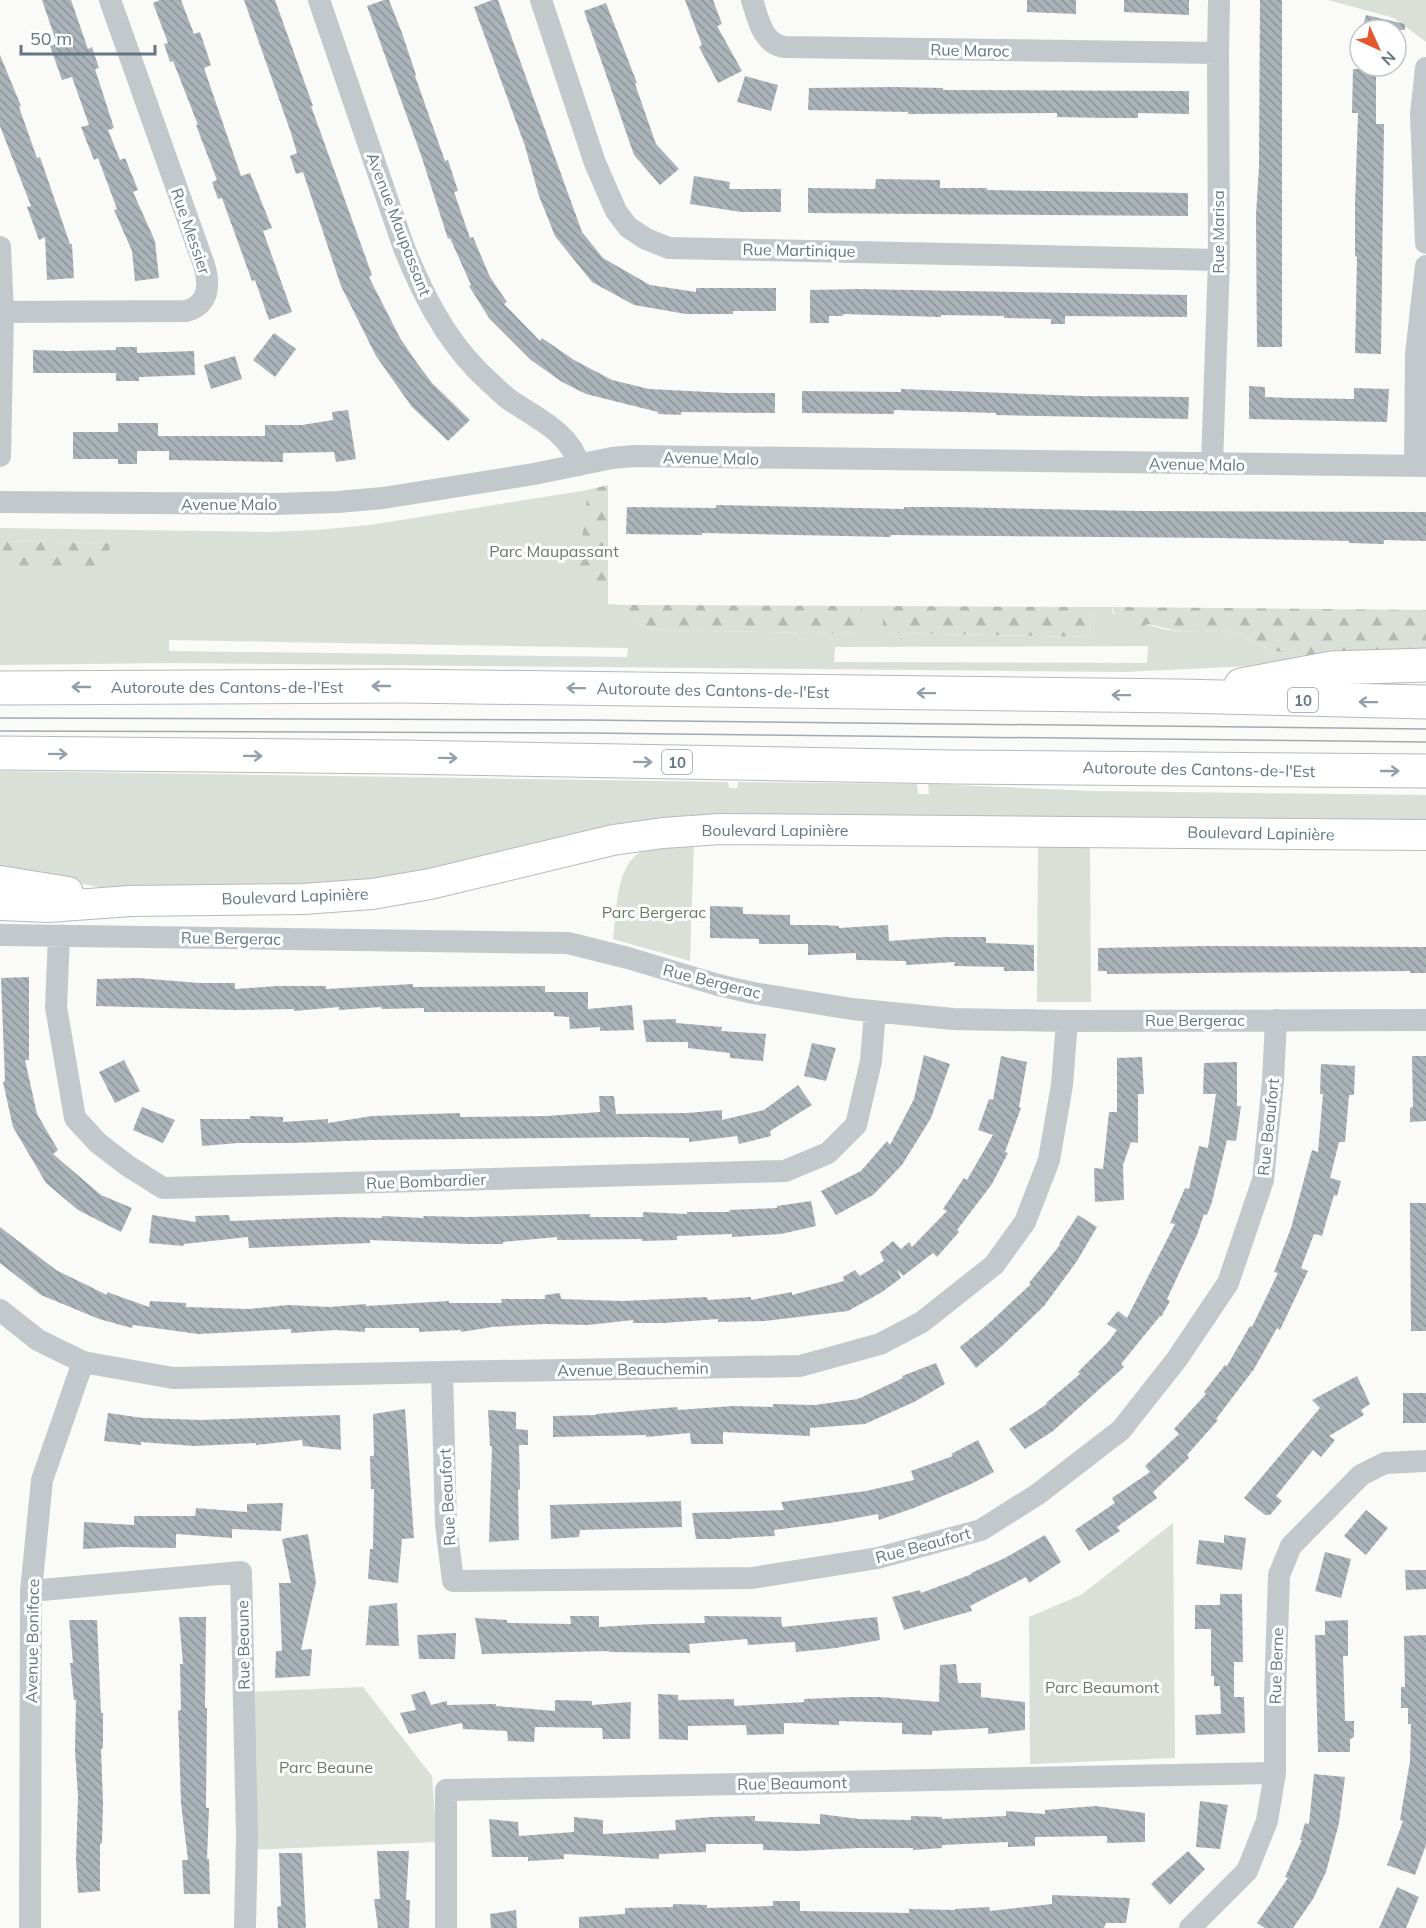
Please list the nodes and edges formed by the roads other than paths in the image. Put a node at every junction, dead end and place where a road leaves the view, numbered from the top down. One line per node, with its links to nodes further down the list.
1 (110, 0): 12 (street, Rue Messier)
2 (320, 0): 15 (street, Avenue Maupassant)
3 (541, 0): 10 (street, Rue Martinique)
4 (752, 0): 6 (street, Rue Maroc)
5 (1220, 0): 6 (street, Rue Marisa)
6 (1218, 53): 10 (street, Rue Marisa)
7 (1426, 68): 8 (street)
8 (1426, 243)
9 (0, 247): 12 (street)
10 (1219, 260): 14 (street, Rue Marisa)
11 (1426, 266): 16 (street)
12 (1, 312): 13 (street)
13 (0, 456)
14 (1212, 464): 15 (street, Avenue Malo); 16 (street, Avenue Malo)
15 (579, 465): 17 (street, Avenue Malo)
16 (1420, 466)
17 (0, 502)
18 (1426, 665): 20 (highway)
19 (0, 688): 20 (highway, Autoroute des Cantons-de-l'Est / 10, one-way to 19)
20 (1180, 696): 21 (highway, Autoroute des Cantons-de-l'Est / 10, one-way to 20)
21 (1426, 702)
22 (0, 753): 23 (highway, Autoroute des Cantons-de-l'Est / 10, one-way to 23)
23 (1426, 771)
24 (1426, 835): 26 (main road, Boulevard Lapinière)
25 (0, 882): 26 (main road, Boulevard Lapinière)
26 (130, 901): 27 (main road, Boulevard Lapinière)
27 (0, 905)
28 (0, 935): 29 (street, Rue Bergerac)
29 (58, 936): 30 (street, Rue Bergerac); 30 (street, Rue Bombardier)
30 (875, 1012): 33 (street, Rue Bergerac)
31 (1276, 1020): 32 (street, Rue Bergerac); 33 (street, Rue Bergerac); 36 (street, Rue Beaufort)
32 (1426, 1020)
33 (1066, 1021): 36 (street, Avenue Beauchemin)
34 (0, 1310): 35 (street, Avenue Beauchemin)
35 (83, 1362): 36 (street, Avenue Beauchemin); 38 (street, Avenue Boniface)
36 (442, 1371)
37 (1426, 1461): 39 (street, Rue Berne)
38 (31, 1591): 40 (street, Avenue Boniface); 41 (street, Rue Beaune)
39 (1275, 1773): 42 (street, Rue Beaumont); 43 (street, Rue Berne)
40 (30, 1928)
41 (245, 1928)
42 (446, 1928)
43 (1190, 1928)

